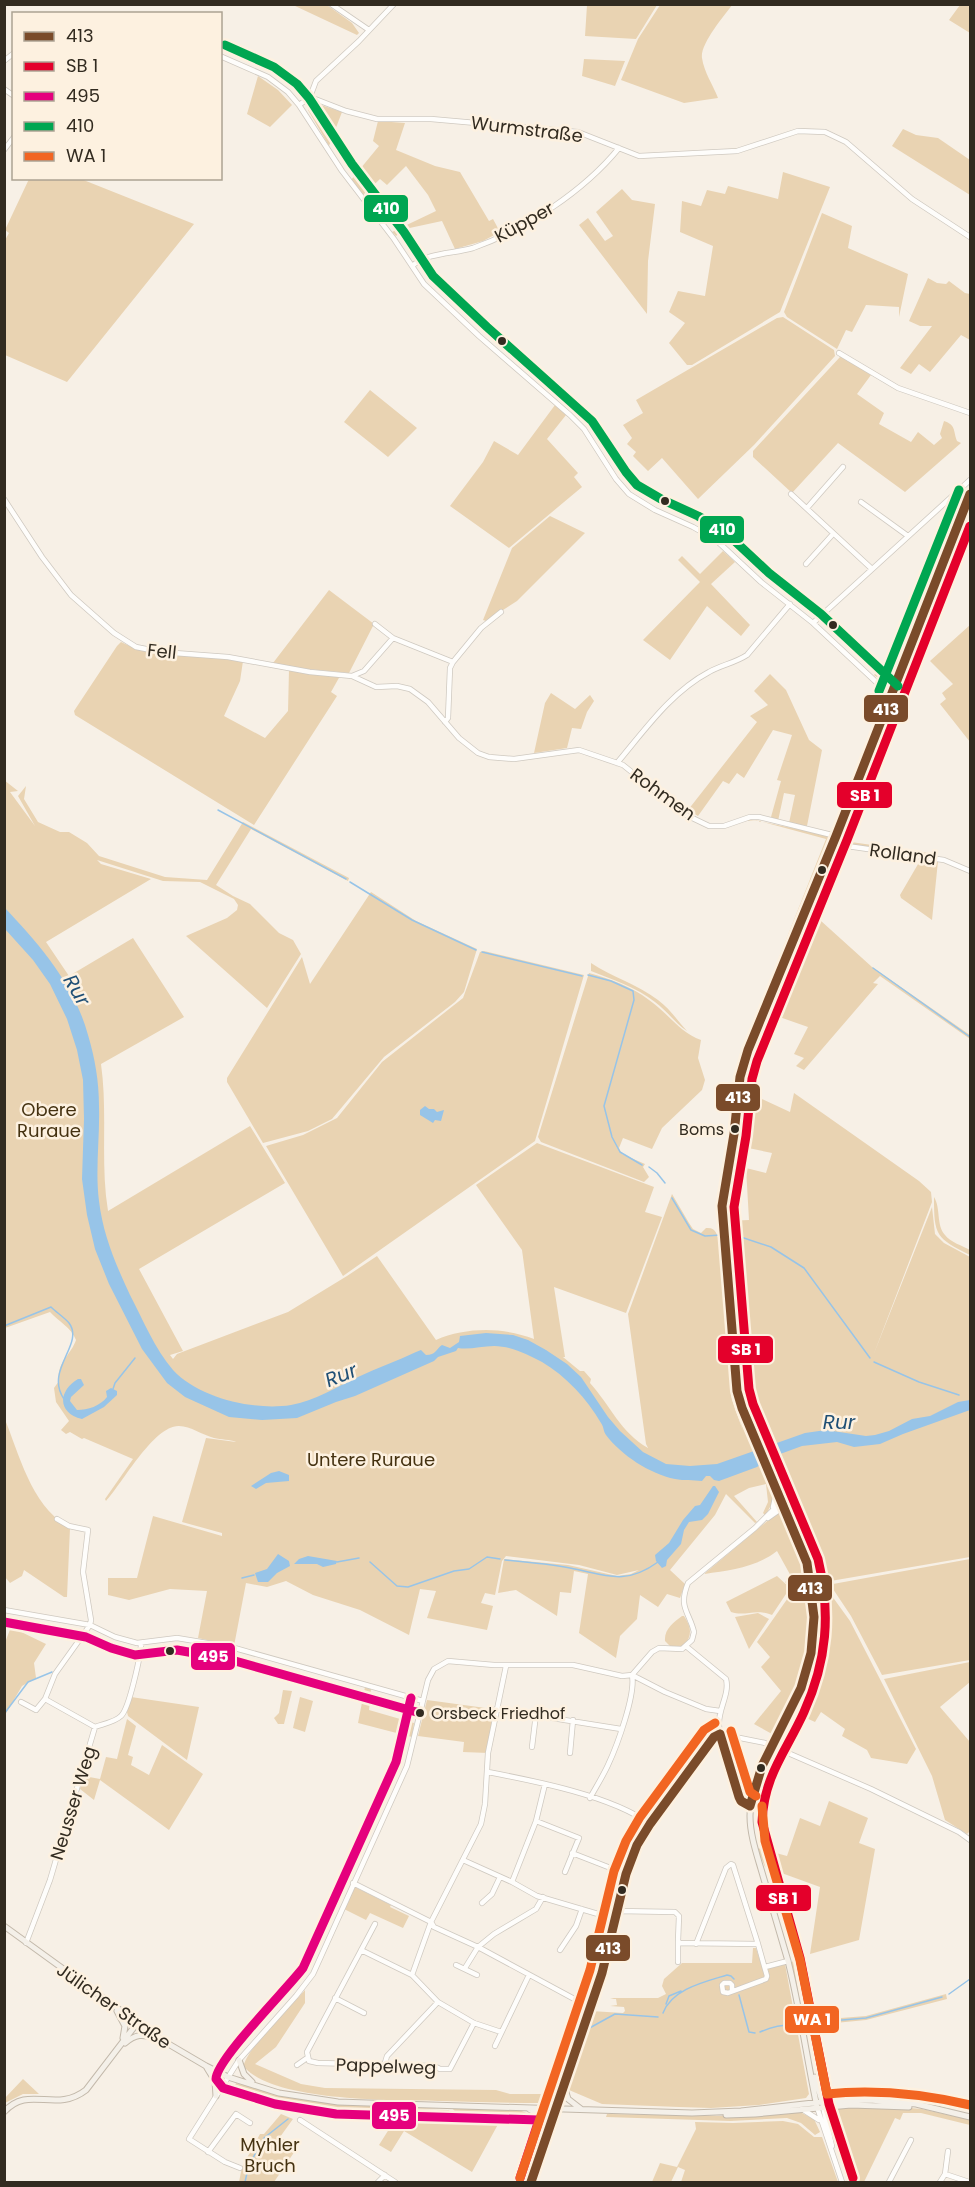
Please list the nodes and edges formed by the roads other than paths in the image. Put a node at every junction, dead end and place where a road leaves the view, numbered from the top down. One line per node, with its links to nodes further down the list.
1 (331, 4): 3 (street)
2 (394, 4): 3 (street)
3 (369, 30): 5 (street)
4 (222, 57): 6 (street)
5 (310, 97): 6 (street); 7 (street, Wurmstraße)
6 (299, 105): 9 (street)
7 (619, 148): 8 (street, Wurmstraße); 9 (street, Küpper)
8 (970, 237)
9 (412, 266): 23 (street)
10 (839, 352): 11 (street)
11 (970, 413)
12 (843, 467): 18 (street)
13 (970, 480): 20 (street)
14 (791, 494): 18 (street)
15 (970, 494): 32 (main road)
16 (4, 499): 30 (street, Fell)
17 (861, 502): 20 (street)
18 (807, 508): 19 (street)
19 (833, 534): 21 (street); 22 (street)
20 (908, 536): 22 (street)
21 (806, 564)
22 (872, 569): 25 (street)
23 (790, 604): 25 (street); 34 (street, Rohmen)
24 (501, 612): 28 (street)
25 (813, 623): 32 (street)
26 (375, 624): 27 (street)
27 (393, 638): 28 (street); 29 (street, Fell)
28 (453, 662): 33 (street)
29 (364, 671): 30 (street, Fell); 31 (street)
30 (352, 676): 31 (street, Fell)
31 (363, 682): 33 (street, Fell)
32 (890, 695): 35 (main road)
33 (445, 722): 34 (street, Fell)
34 (617, 763): 35 (street, Rohmen)
35 (836, 836): 36 (main road)
36 (833, 844): 37 (street, Rolland); 38 (main road)
37 (970, 871)
38 (777, 1489): 39 (main road); 40 (street)
39 (783, 1503): 40 (street); 42 (street); 59 (main road)
40 (772, 1510): 42 (street)
41 (57, 1519): 44 (street)
42 (763, 1521): 46 (street)
43 (4, 1610): 44 (street)
44 (90, 1625): 45 (street); 49 (street)
45 (141, 1643): 50 (street); 56 (street, Neusser Weg)
46 (687, 1647): 48 (street); 53 (street)
47 (506, 1666): 48 (street); 50 (street); 52 (street)
48 (632, 1675): 53 (street); 57 (street)
49 (45, 1699): 51 (street); 56 (street)
50 (423, 1701): 75 (street)
51 (21, 1702)
52 (496, 1709): 54 (street); 62 (street)
53 (720, 1711): 58 (street)
54 (536, 1714): 55 (street); 60 (street)
55 (573, 1720): 57 (street); 61 (street)
56 (95, 1727): 85 (street, Neusser Weg)
57 (621, 1729): 64 (street)
58 (720, 1734): 59 (street); 65 (street); 67 (street)
59 (771, 1746): 65 (main road); 68 (street)
60 (532, 1747)
61 (570, 1753)
62 (488, 1772): 63 (street); 70 (street)
63 (545, 1784): 64 (street); 66 (street)
64 (590, 1798): 67 (street)
65 (750, 1806): 91 (main road)
66 (536, 1821): 69 (street); 74 (street)
67 (650, 1824): 72 (street)
68 (970, 1840)
69 (572, 1853): 71 (street); 72 (street)
70 (463, 1860): 73 (street); 81 (street)
71 (565, 1872)
72 (626, 1874): 79 (street)
73 (500, 1877): 74 (street); 77 (street)
74 (512, 1881): 76 (street)
75 (353, 1883): 81 (street); 112 (street)
76 (543, 1897): 78 (street); 88 (street)
77 (482, 1903)
78 (582, 1909): 80 (street); 90 (street)
79 (617, 1911): 80 (street); 84 (street)
80 (615, 1919): 103 (street)
81 (432, 1922): 88 (street); 96 (street)
82 (375, 1924): 89 (street, Pappelweg)
83 (4, 1926): 85 (main road, Jülicher Straße)
84 (678, 1941): 86 (street); 92 (street)
85 (26, 1943): 102 (main road, Jülicher Straße)
86 (696, 1944): 87 (street); 87 (street)
87 (758, 1944): 94 (street)
88 (478, 1947): 95 (street); 98 (street)
89 (361, 1950): 96 (street); 100 (street, Pappelweg)
90 (560, 1950)
91 (788, 1961): 94 (street); 113 (main road)
92 (678, 1962)
93 (456, 1965): 95 (street)
94 (765, 1967): 99 (street)
95 (465, 1968): 97 (street)
96 (412, 1975): 101 (street)
97 (477, 1975)
98 (530, 1975): 103 (street); 107 (street)
99 (732, 1990)
100 (335, 1998): 104 (street); 111 (street, Pappelweg)
101 (438, 2002): 106 (street); 116 (street)
102 (113, 2006): 105 (main road, Jülicher Straße); 110 (main road)
103 (591, 2008): 119 (street)
104 (364, 2013)
105 (138, 2022): 108 (main road, Jülicher Straße); 110 (main road)
106 (474, 2023): 107 (street); 116 (street, Pappelweg)
107 (501, 2032): 109 (street)
108 (160, 2039): 110 (main road); 114 (main road, Jülicher Straße)
109 (495, 2046)
110 (119, 2048): 129 (main road)
111 (307, 2058): 115 (street); 116 (street, Pappelweg)
112 (239, 2060): 117 (street); 118 (main road)
113 (810, 2064): 120 (main road); 123 (main road)
114 (206, 2066): 117 (main road, Jülicher Straße); 121 (main road)
115 (297, 2066)
116 (384, 2066)
117 (228, 2077): 118 (main road, Jülicher Straße); 121 (street)
118 (258, 2086): 125 (main road, Jülicher Straße)
119 (564, 2086): 126 (street); 128 (main road)
120 (819, 2087): 122 (main road); 123 (main road)
121 (216, 2096): 138 (street)
122 (847, 2100): 123 (main road); 124 (main road)
123 (820, 2105): 124 (main road); 127 (main road); 130 (main road); 134 (street); 139 (street)
124 (926, 2107): 131 (main road)
125 (528, 2109): 126 (main road, Jülicher Straße); 135 (main road)
126 (556, 2109): 128 (main road, Jülicher Straße); 135 (street)
127 (802, 2109): 130 (main road); 134 (street)
128 (583, 2110): 130 (main road, Jülicher Straße)
129 (4, 2112)
130 (692, 2113)
131 (970, 2117)
132 (300, 2120): 142 (street)
133 (250, 2123): 138 (street)
134 (822, 2125): 139 (street)
135 (549, 2130): 145 (street)
136 (911, 2140): 147 (street)
137 (948, 2151): 141 (street)
138 (208, 2152): 140 (street)
139 (833, 2155): 146 (street)
140 (240, 2168)
141 (945, 2174): 148 (street); 149 (street)
142 (385, 2175): 143 (street); 144 (street)
143 (378, 2182)
144 (395, 2182)
145 (531, 2182)
146 (842, 2182)
147 (890, 2182)
148 (940, 2182)
149 (969, 2182)

